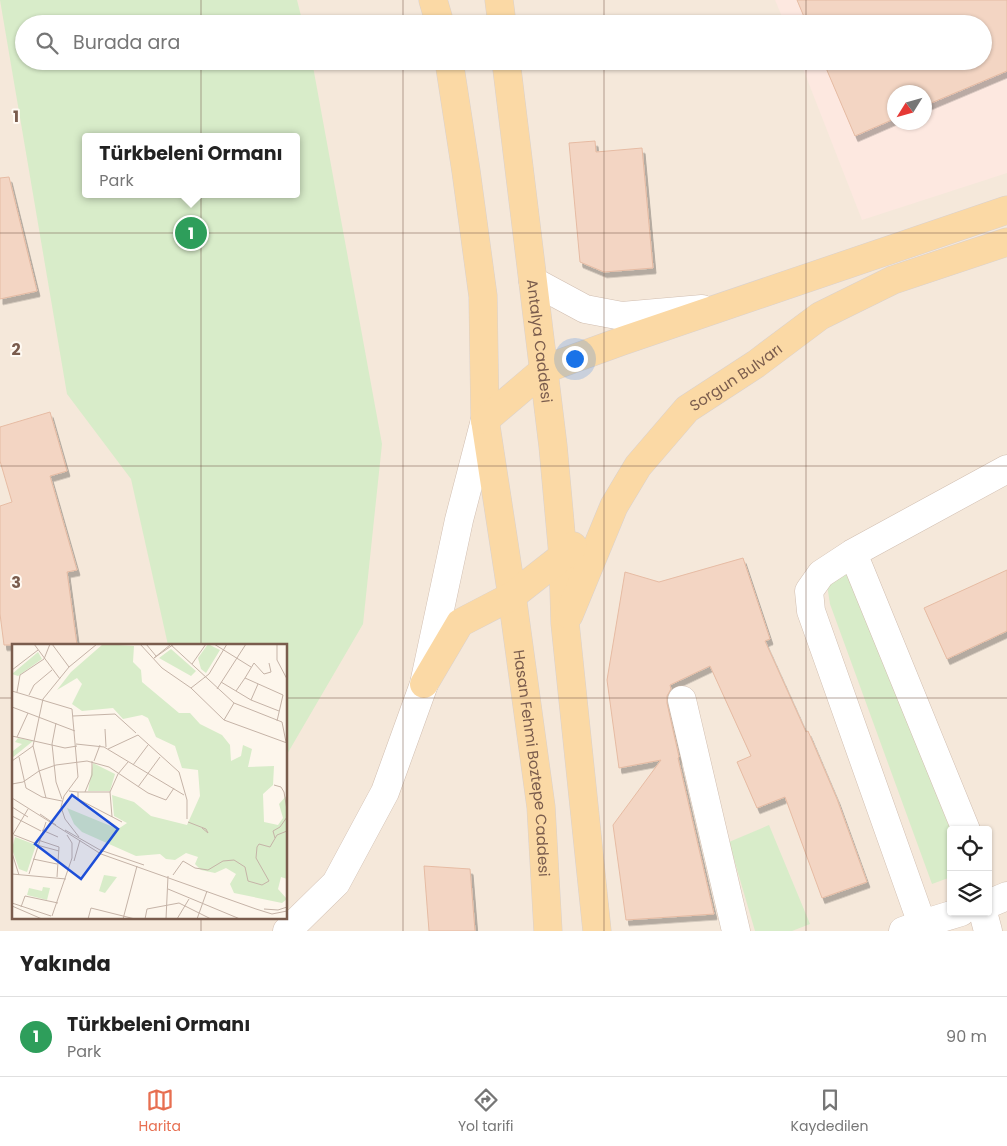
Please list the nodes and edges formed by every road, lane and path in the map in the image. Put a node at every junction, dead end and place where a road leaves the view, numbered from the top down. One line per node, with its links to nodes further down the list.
1 (433, 0): 3 (main road)
2 (499, 0): 4 (main road)
3 (437, 15)
4 (501, 15)
5 (450, 70): 12 (main road)
6 (507, 70): 9 (main road, Antalya Caddesi)
7 (1007, 210): 10 (main road)
8 (1007, 242): 14 (main road, Sorgun Bulvarı)
9 (533, 281): 10 (street); 11 (main road, Antalya Caddesi)
10 (721, 307): 11 (main road)
11 (544, 369): 12 (main road); 16 (main road, Antalya Caddesi)
12 (485, 420): 17 (main road); 19 (street)
13 (1007, 469): 15 (street)
14 (614, 506): 16 (main road); 18 (main road, Sorgun Bulvarı)
15 (853, 553): 21 (street); 24 (street)
16 (563, 556): 17 (main road); 18 (main road, Antalya Caddesi)
17 (512, 596): 19 (main road); 26 (main road, Hasan Fehmi Boztepe Caddesi)
18 (565, 623): 27 (main road)
19 (424, 684): 25 (street)
20 (682, 700): 28 (street)
21 (964, 826)
22 (948, 916): 24 (street)
23 (990, 916): 29 (street)
24 (912, 927)
25 (287, 931)
26 (548, 931)
27 (597, 931)
28 (736, 931)
29 (988, 931)

